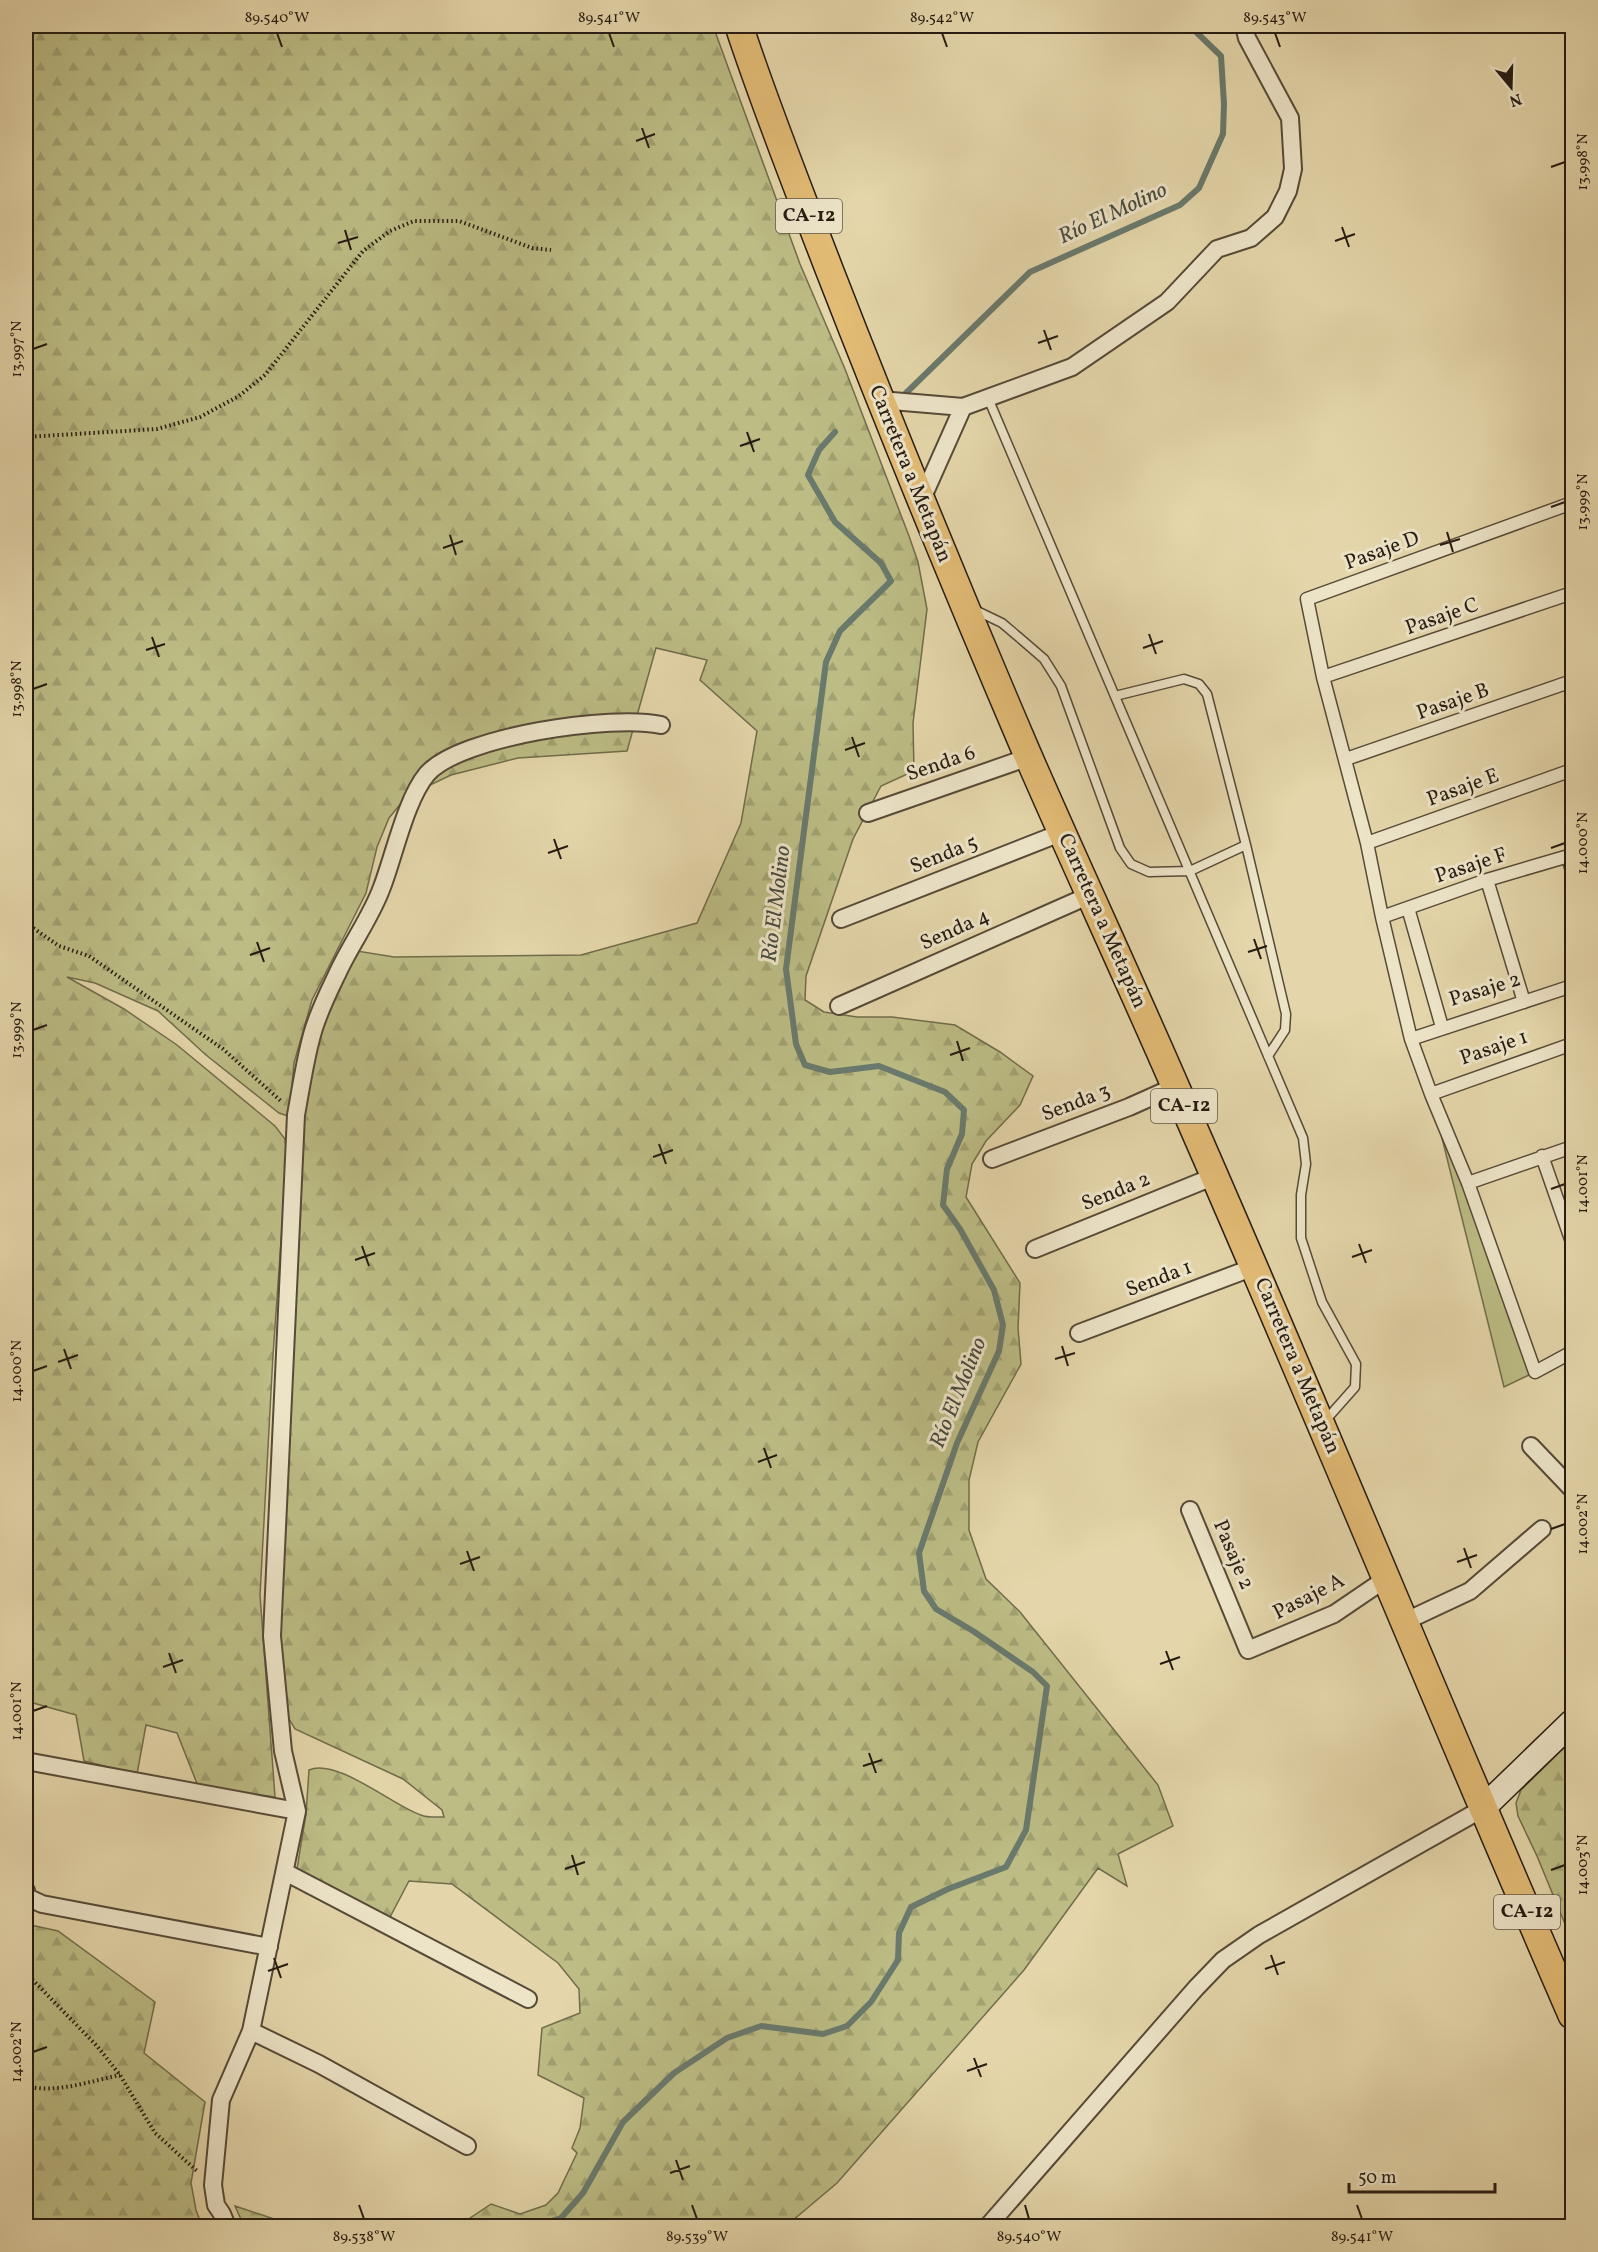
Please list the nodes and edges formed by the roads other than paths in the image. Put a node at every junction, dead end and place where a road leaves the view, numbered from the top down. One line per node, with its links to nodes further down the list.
1 (739, 26): 4 (main road, Carretera a Metapán / CA-12)
2 (1244, 26): 3 (street)
3 (988, 398): 5 (street); 12 (lane)
4 (880, 400): 5 (street); 6 (main road, Carretera a Metapán / CA-12)
5 (963, 407): 6 (street)
6 (922, 499): 9 (main road, Carretera a Metapán / CA-12)
7 (1572, 503): 10 (street, Pasaje D)
8 (1572, 593): 10 (street, Pasaje C)
9 (964, 604): 14 (main road, Carretera a Metapán / CA-12); 22 (lane)
10 (1323, 677): 15 (street)
11 (1572, 681): 15 (street, Pasaje B)
12 (1115, 696): 20 (lane); 22 (lane)
13 (661, 725): 60 (street)
14 (1029, 757): 17 (street, Senda 6); 18 (main road, Carretera a Metapán / CA-12)
15 (1346, 759): 19 (street)
16 (1572, 770): 19 (street, Pasaje E)
17 (868, 813)
18 (1063, 832): 25 (main road, Carretera a Metapán / CA-12); 28 (street, Senda 5)
19 (1367, 843): 27 (street)
20 (1246, 845): 22 (lane); 35 (lane)
21 (1570, 856): 23 (street); 24 (street, Pasaje F)
22 (1190, 871): 35 (lane)
23 (1572, 871)
24 (1487, 880): 26 (street, Pasaje F); 30 (street)
25 (1090, 895): 31 (street, Senda 4); 36 (main road, Carretera a Metapán / CA-12)
26 (1408, 908): 27 (street, Pasaje F); 32 (street)
27 (1382, 917): 33 (street)
28 (842, 920)
29 (1572, 986): 30 (street, Pasaje 2)
30 (1524, 1002): 32 (street, Pasaje 2)
31 (838, 1006)
32 (1442, 1027): 33 (street, Pasaje 2)
33 (1412, 1039): 37 (street)
34 (1572, 1044): 37 (street, Pasaje 1)
35 (1268, 1056): 49 (lane)
36 (1176, 1086): 40 (street, Senda 3); 41 (main road, Carretera a Metapán / CA-12)
37 (1431, 1094): 42 (street)
38 (1572, 1147): 39 (street)
39 (1542, 1156): 42 (street); 43 (street)
40 (992, 1159)
41 (1215, 1176): 45 (street, Senda 2); 46 (main road, Carretera a Metapán / CA-12)
42 (1468, 1183): 48 (street)
43 (1570, 1227): 44 (street)
44 (1572, 1242)
45 (1035, 1249)
46 (1254, 1267): 47 (street, Senda 1); 49 (main road, Carretera a Metapán / CA-12)
47 (1079, 1334)
48 (1572, 1352)
49 (1322, 1425): 54 (main road, Carretera a Metapán / CA-12)
50 (1531, 1446): 51 (street)
51 (1572, 1489)
52 (1190, 1510): 56 (street, Pasaje 2)
53 (1542, 1529): 55 (street)
54 (1387, 1578): 55 (main road, Carretera a Metapán / CA-12); 56 (street, Pasaje A)
55 (1406, 1621): 59 (main road, Carretera a Metapán / CA-12)
56 (1248, 1650)
57 (1572, 1722): 59 (main road)
58 (26, 1761): 60 (street)
59 (1482, 1809): 65 (main road, CA-12); 69 (street)
60 (297, 1811): 61 (street)
61 (285, 1872): 63 (street); 64 (street)
62 (26, 1891): 63 (street)
63 (269, 1947): 66 (street)
64 (528, 1999)
65 (1572, 2015)
66 (251, 2031): 67 (street); 68 (street)
67 (467, 2146)
68 (224, 2220)
69 (988, 2226)

